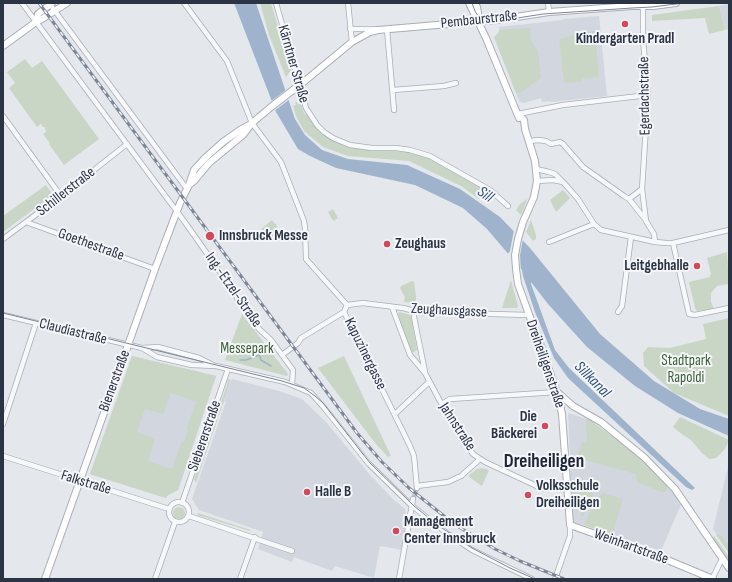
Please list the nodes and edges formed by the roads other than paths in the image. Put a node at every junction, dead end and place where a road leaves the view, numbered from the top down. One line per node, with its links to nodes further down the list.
1 (22, 3): 14 (street, Ing.-Etzel-Straße)
2 (67, 3): 10 (street)
3 (184, 3): 28 (street, Kapuzinergasse)
4 (276, 3): 21 (street, Kärntner Straße)
5 (348, 3): 15 (street)
6 (469, 3): 13 (street)
7 (475, 3): 13 (street)
8 (548, 3): 12 (street)
9 (676, 3): 11 (street, Pembaurstraße)
10 (51, 5): 14 (street); 34 (street)
11 (643, 5): 12 (street, Pembaurstraße); 23 (street, Egerdachstraße)
12 (549, 12): 13 (street, Pembaurstraße)
13 (479, 21): 16 (street, Pembaurstraße); 26 (street, Dreiheiligenstraße)
14 (36, 22): 19 (street); 30 (street, Ing.-Etzel-Straße)
15 (350, 29): 17 (street, Pembaurstraße); 18 (street)
16 (387, 29): 17 (street, Pembaurstraße); 22 (street)
17 (378, 30): 18 (street, Pembaurstraße)
18 (352, 42): 21 (street, Pembaurstraße)
19 (3, 46)
20 (456, 83): 22 (street)
21 (299, 86): 24 (street, Pembaurstraße); 38 (street, Kärntner Straße)
22 (393, 90): 25 (street)
23 (648, 95): 26 (street); 35 (street, Egerdachstraße)
24 (271, 107): 28 (street, Bienerstraße)
25 (394, 110)
26 (518, 114): 29 (street, Dreiheiligenstraße)
27 (3, 116): 36 (street)
28 (252, 123): 34 (street, Bienerstraße); 50 (street, Kapuzinergasse)
29 (530, 141): 31 (street, Dreiheiligenstraße); 37 (street)
30 (127, 144): 36 (street, Schillerstraße); 39 (street, Ing.-Etzel-Straße)
31 (536, 169): 32 (street, Dreiheiligenstraße); 33 (street)
32 (537, 181): 33 (street); 57 (street, Dreiheiligenstraße)
33 (564, 183): 42 (street)
34 (188, 187): 39 (street, Bienerstraße)
35 (642, 189): 37 (street); 40 (street, Egerdachstraße)
36 (61, 196): 41 (street, Schillerstraße)
37 (629, 199): 40 (street)
38 (508, 206)
39 (176, 212): 49 (street, Bienerstraße); 61 (street, Ing.-Etzel-Straße)
40 (646, 221): 47 (street, Egerdachstraße)
41 (26, 222): 45 (street, Schillerstraße); 49 (street, Goethestraße)
42 (594, 224): 44 (street); 46 (street)
43 (729, 230): 48 (street)
44 (631, 237): 47 (street); 55 (street)
45 (3, 239)
46 (549, 242)
47 (655, 242): 48 (street)
48 (673, 243): 52 (street)
49 (155, 269): 59 (street, Bienerstraße)
50 (347, 305): 51 (street, Zeughausgasse); 54 (street, Kapuzinergasse)
51 (392, 307): 53 (street, Zeughausgasse); 64 (street, Jahnstraße)
52 (729, 308)
53 (414, 311): 57 (street, Zeughausgasse); 64 (street, Jahnstraße)
54 (344, 312): 61 (street); 70 (street, Kapuzinergasse)
55 (618, 312)
56 (3, 315): 58 (street, Claudiastraße)
57 (529, 315): 67 (street, Dreiheiligenstraße)
58 (36, 323): 59 (street, Claudiastraße); 72 (street)
59 (128, 345): 60 (street, Claudiastraße); 75 (street, Bienerstraße)
60 (142, 348): 62 (street, Claudiastraße); 62 (street, Claudiastraße)
61 (282, 355): 66 (street, Ing.-Etzel-Straße)
62 (216, 366): 63 (street, Claudiastraße)
63 (228, 369): 66 (street, Claudiastraße); 78 (street, Siebererstraße)
64 (425, 373): 65 (street, Jahnstraße)
65 (429, 382): 68 (street, Jahnstraße); 70 (street)
66 (292, 384): 79 (street)
67 (557, 392): 68 (street); 69 (street); 71 (street, Dreiheiligenstraße)
68 (442, 404): 74 (street, Jahnstraße)
69 (573, 406): 71 (street); 86 (street)
70 (395, 414): 74 (street, Kapuzinergasse)
71 (562, 414): 76 (street, Dreiheiligenstraße)
72 (3, 424)
73 (3, 456): 75 (street, Falkstraße)
74 (480, 459): 76 (street, Jahnstraße)
75 (80, 481): 80 (street, Falkstraße); 88 (street, Bienerstraße)
76 (568, 488): 83 (street, Dreiheiligenstraße)
77 (413, 499): 79 (street)
78 (182, 503): 80 (street); 81 (street)
79 (411, 505): 91 (street); 92 (street)
80 (169, 509): 82 (street)
81 (189, 516): 82 (street); 84 (street)
82 (175, 522): 89 (street)
83 (570, 525): 93 (street, Dreiheiligenstraße); 94 (street, Weinhartstraße)
84 (255, 537): 85 (street); 90 (street)
85 (292, 551)
86 (722, 559): 87 (street); 94 (street)
87 (729, 568)
88 (45, 579)
89 (156, 579)
90 (240, 579)
91 (399, 579)
92 (532, 579)
93 (555, 579)
94 (712, 579)

